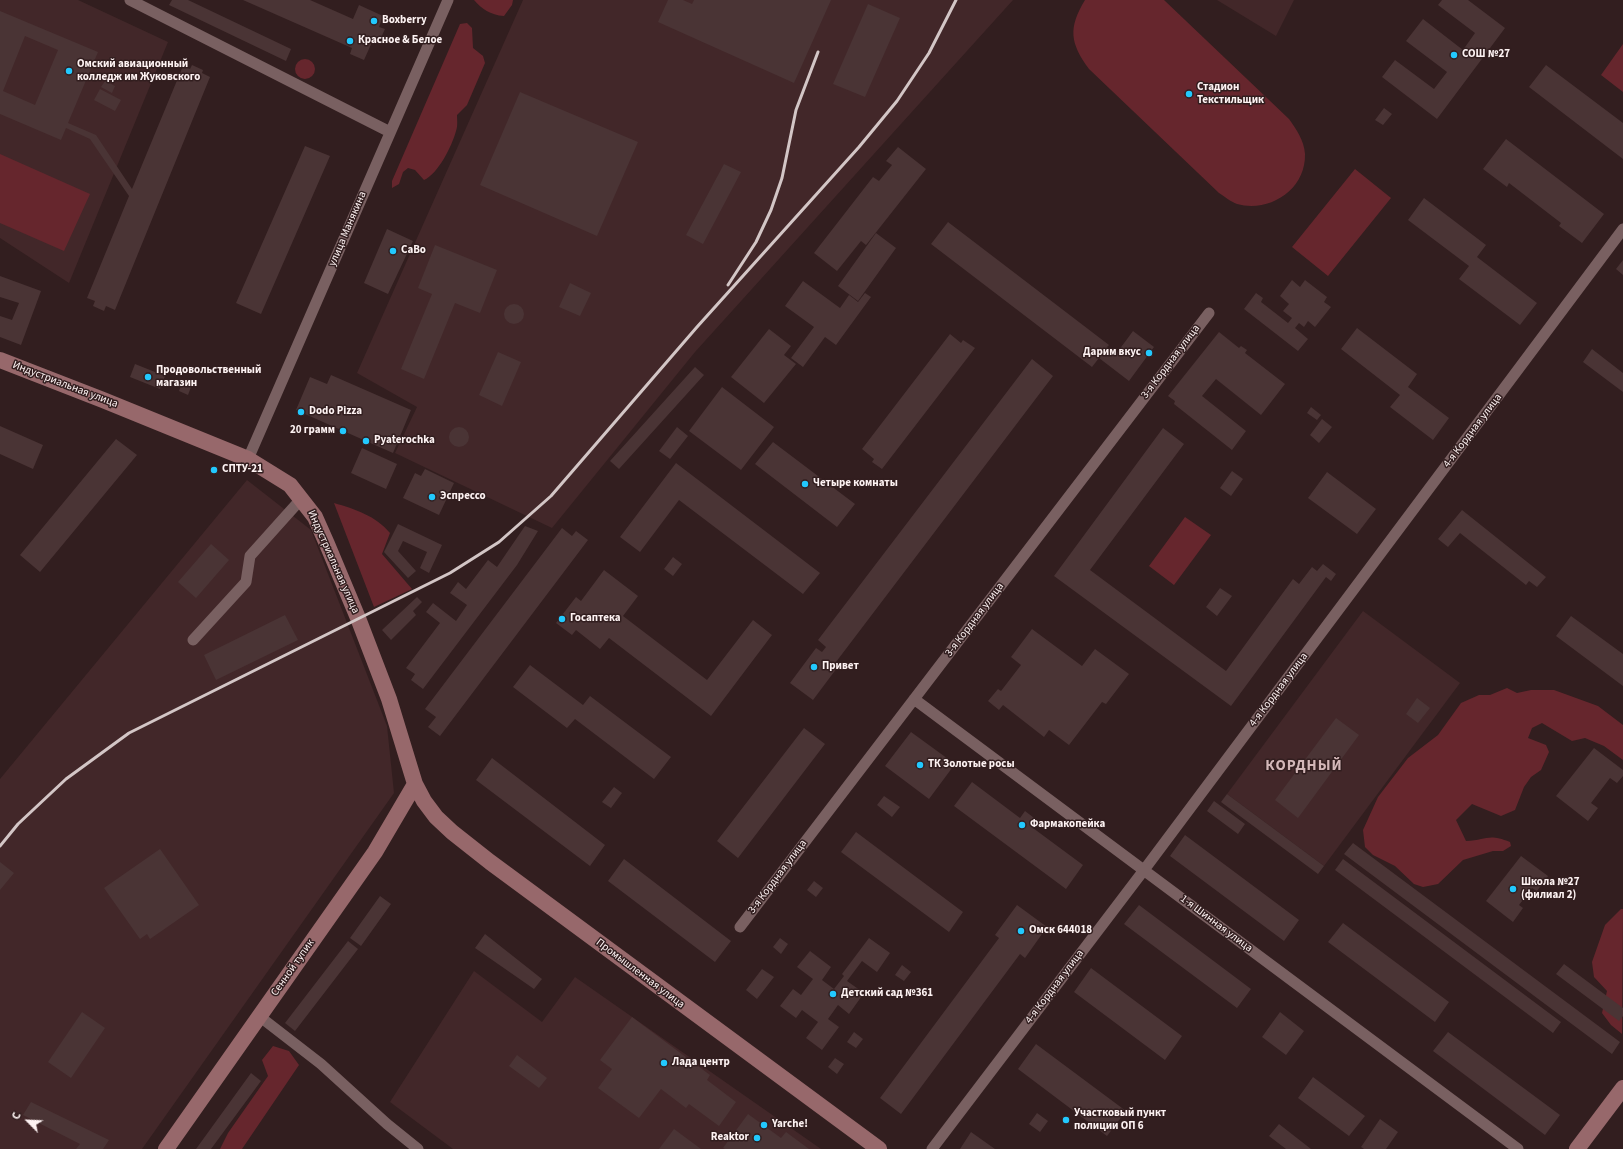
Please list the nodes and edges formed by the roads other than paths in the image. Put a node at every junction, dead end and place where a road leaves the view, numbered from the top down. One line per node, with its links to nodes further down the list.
1 (130, 0): 3 (street)
2 (448, 0): 3 (street, улица Манякина)
3 (390, 132): 7 (street, улица Манякина)
4 (1623, 229): 12 (street, 4-я Кордная улица)
5 (1209, 313): 10 (street, 3-я Кордная улица)
6 (0, 360): 7 (main road, Индустриальная улица)
7 (248, 459): 8 (main road, Индустриальная улица)
8 (302, 498): 9 (street); 11 (main road, Индустриальная улица)
9 (193, 640)
10 (914, 699): 12 (street, 1-я Шинная улица); 13 (street, 3-я Кордная улица)
11 (415, 784): 14 (main road, Сенной тупик); 18 (main road, Промышленная улица)
12 (1144, 870): 19 (street, 4-я Кордная улица); 20 (street, 1-я Шинная улица)
13 (740, 927)
14 (259, 1016): 16 (main road, Сенной тупик); 17 (street)
15 (1623, 1088): 21 (main road)
16 (166, 1149)
17 (418, 1149)
18 (878, 1149)
19 (932, 1149)
20 (1518, 1149)
21 (1576, 1149)

